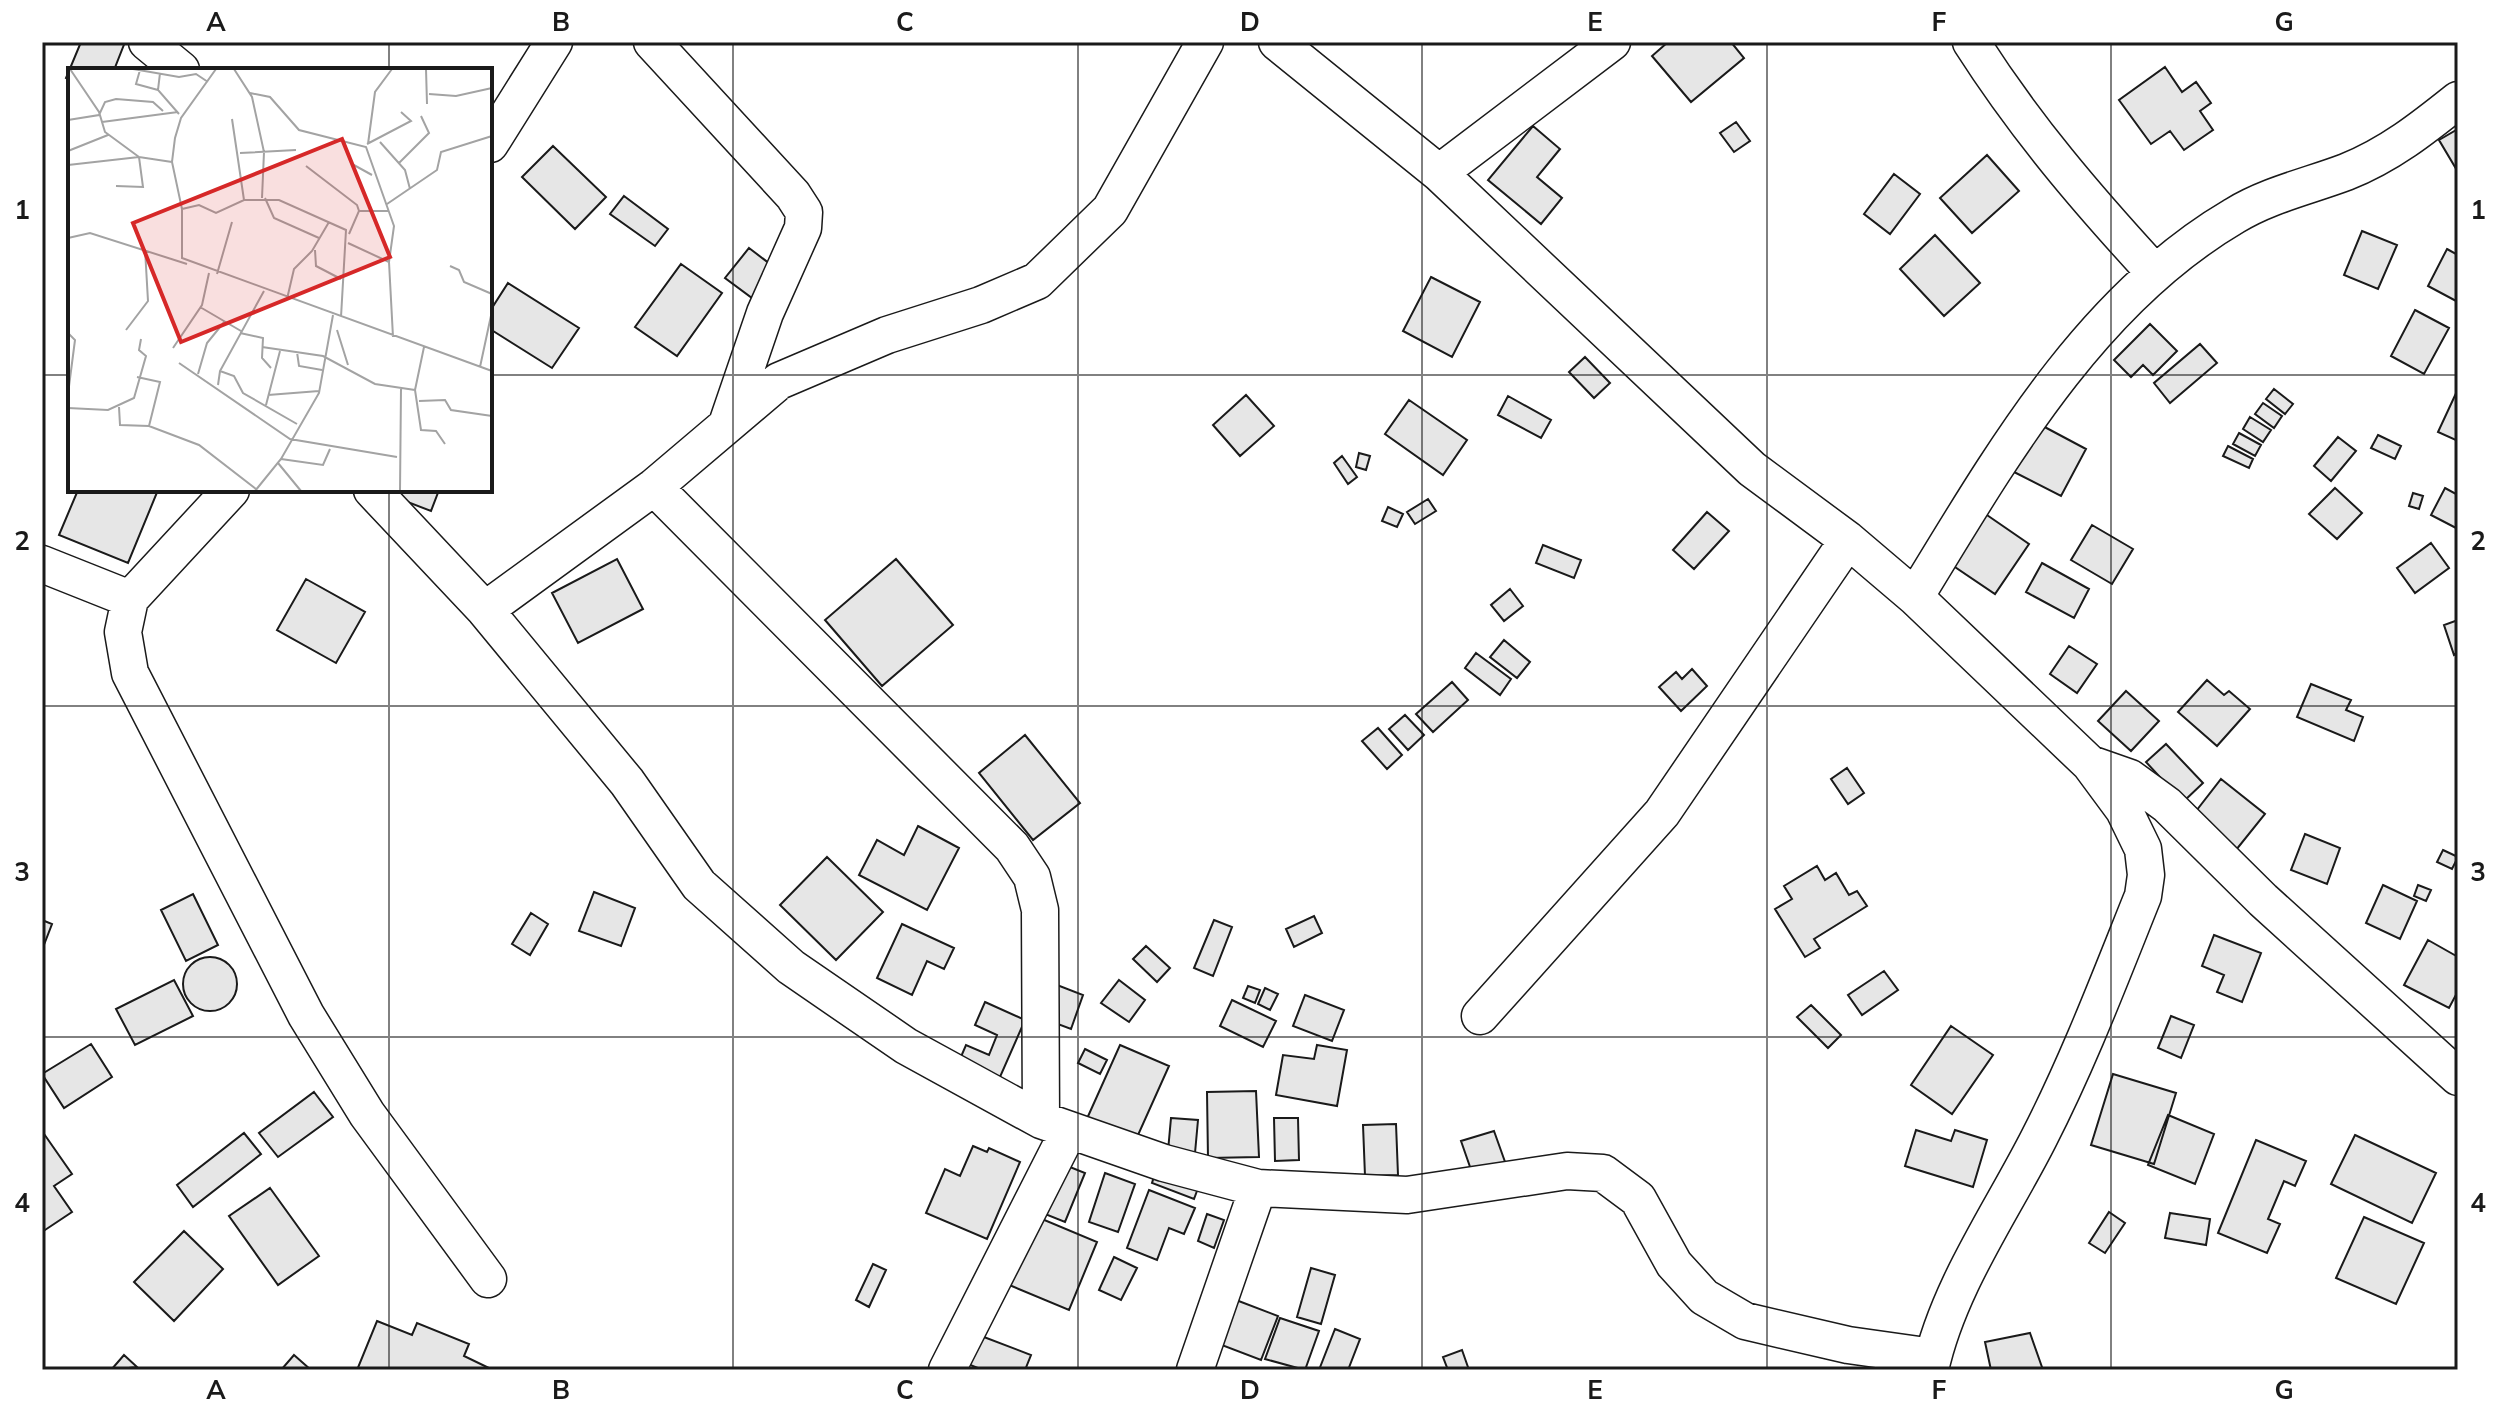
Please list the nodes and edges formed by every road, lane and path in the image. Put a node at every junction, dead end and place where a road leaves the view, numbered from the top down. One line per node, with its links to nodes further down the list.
1 (147, 42): 8 (street)
2 (554, 42): 10 (street)
3 (652, 42): 13 (street)
4 (1205, 42): 13 (street)
5 (1277, 42): 11 (street)
6 (1612, 42): 11 (street)
7 (1971, 42): 12 (street)
8 (179, 68)
9 (2458, 100): 12 (street)
10 (492, 141)
11 (1439, 173): 17 (street)
12 (2155, 273): 19 (street)
13 (726, 426): 14 (street)
14 (654, 487): 21 (street); 25 (street)
15 (229, 492): 20 (street)
16 (374, 492): 21 (street)
17 (1848, 540): 19 (street); 23 (street)
18 (42, 564): 20 (street)
19 (1915, 597): 22 (street)
20 (130, 599): 27 (street)
21 (485, 610): 25 (street)
22 (2090, 764): 24 (street); 28 (street)
23 (1480, 1016)
24 (2458, 1077)
25 (1055, 1125): 26 (street); 29 (street)
26 (1258, 1188): 28 (street); 30 (street)
27 (488, 1279)
28 (1931, 1363)
29 (947, 1370)
30 (1195, 1370)

